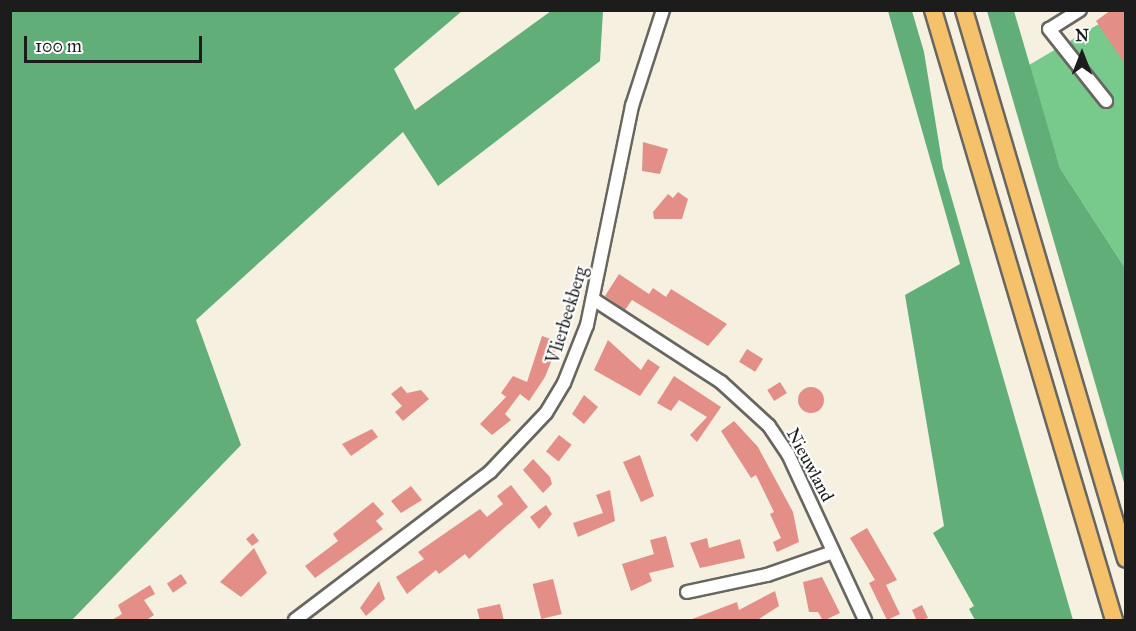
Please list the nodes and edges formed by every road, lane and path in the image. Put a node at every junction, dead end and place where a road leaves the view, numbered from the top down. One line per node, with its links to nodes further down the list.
1 (663, 10): 6 (street, Vlierbeekberg)
2 (933, 10): 12 (highway)
3 (964, 10): 8 (highway)
4 (1080, 10): 5 (street)
5 (1106, 100)
6 (593, 299): 7 (street, Nieuwland); 10 (street, Vlierbeekberg)
7 (833, 552): 9 (street); 11 (street, Nieuwland)
8 (1125, 559)
9 (687, 592)
10 (295, 621)
11 (866, 621)
12 (1114, 621)

